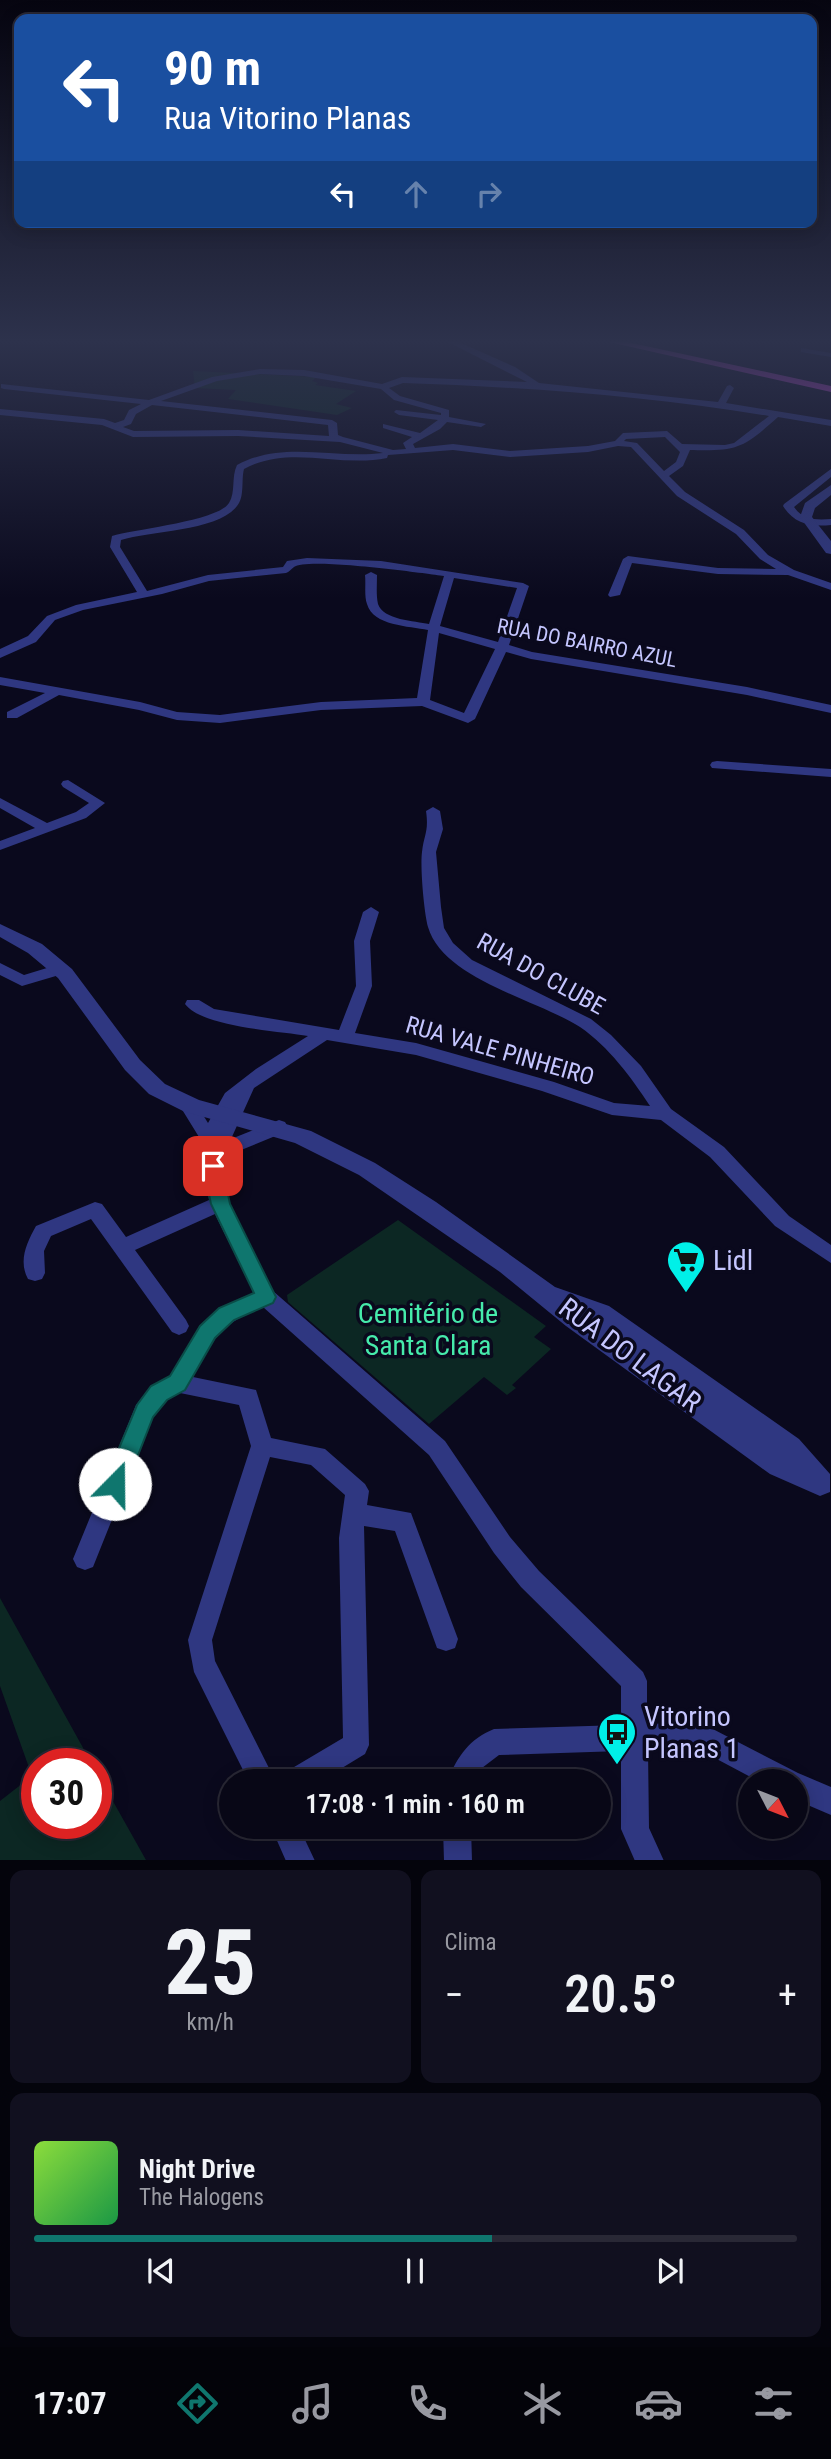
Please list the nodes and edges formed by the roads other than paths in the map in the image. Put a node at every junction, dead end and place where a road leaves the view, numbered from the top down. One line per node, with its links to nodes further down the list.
1 (116, 426): 7 (street)
2 (332, 426): 7 (street)
3 (386, 426): 6 (street)
4 (438, 426): 6 (street)
5 (761, 426): 9 (street)
6 (420, 436): 10 (street)
7 (340, 439): 11 (street)
8 (622, 442): 9 (street); 10 (street); 13 (street)
9 (685, 447): 13 (street)
10 (412, 451): 11 (street)
11 (393, 453): 24 (street)
12 (831, 471): 16 (street)
13 (664, 475): 18 (street)
14 (831, 489): 16 (street)
15 (831, 522): 16 (street)
16 (810, 523): 17 (street)
17 (831, 550)
18 (790, 572): 22 (street); 25 (street)
19 (450, 574): 24 (street); 26 (street); 27 (street)
20 (371, 575): 26 (street, RUA DO BAIRRO AZUL)
21 (831, 579): 22 (street)
22 (818, 582): 23 (street)
23 (831, 587)
24 (144, 595): 28 (street)
25 (614, 595)
26 (434, 628): 27 (street, RUA DO BAIRRO AZUL); 31 (street)
27 (502, 647): 31 (street); 32 (street, RUA DO BAIRRO AZUL)
28 (0, 654)
29 (0, 681): 30 (street)
30 (58, 691): 31 (street); 33 (street)
31 (428, 705)
32 (831, 709)
33 (12, 715)
34 (718, 765): 35 (street)
35 (831, 773)
36 (68, 784): 39 (street)
37 (0, 802): 39 (street)
38 (433, 811): 50 (street, RUA DO CLUBE)
39 (46, 828): 40 (street)
40 (0, 846)
41 (371, 912): 47 (street)
42 (0, 930): 44 (street, RUA DO LAGAR)
43 (0, 968): 44 (street)
44 (60, 969): 48 (street, RUA DO LAGAR)
45 (193, 1004): 46 (street, RUA VALE PINHEIRO)
46 (322, 1035): 47 (street, RUA VALE PINHEIRO); 49 (street)
47 (344, 1038): 50 (street, RUA VALE PINHEIRO)
48 (187, 1103): 49 (street, RUA DO LAGAR); 52 (street)
49 (228, 1114): 51 (street, RUA DO LAGAR); 52 (street)
50 (665, 1114): 55 (street, RUA DO CLUBE)
51 (279, 1127): 52 (street); 61 (street, RUA DO LAGAR)
52 (212, 1145): 53 (street)
53 (220, 1204): 54 (street); 57 (street)
54 (123, 1247): 56 (street); 58 (street)
55 (831, 1255)
56 (35, 1273)
57 (266, 1297): 59 (street); 65 (street)
58 (179, 1326)
59 (178, 1383): 60 (street); 63 (street)
60 (262, 1446): 62 (street); 66 (street)
61 (826, 1487)
62 (356, 1503): 64 (street); 67 (street)
63 (85, 1559)
64 (446, 1639)
65 (636, 1737): 68 (street); 69 (street); 76 (street)
66 (256, 1769)
67 (315, 1769)
68 (466, 1769)
69 (763, 1769)
70 (808, 1791): 71 (street)
71 (831, 1801)
72 (291, 1839): 74 (street)
73 (457, 1839): 75 (street)
74 (301, 1860)
75 (458, 1860)
76 (650, 1860)

